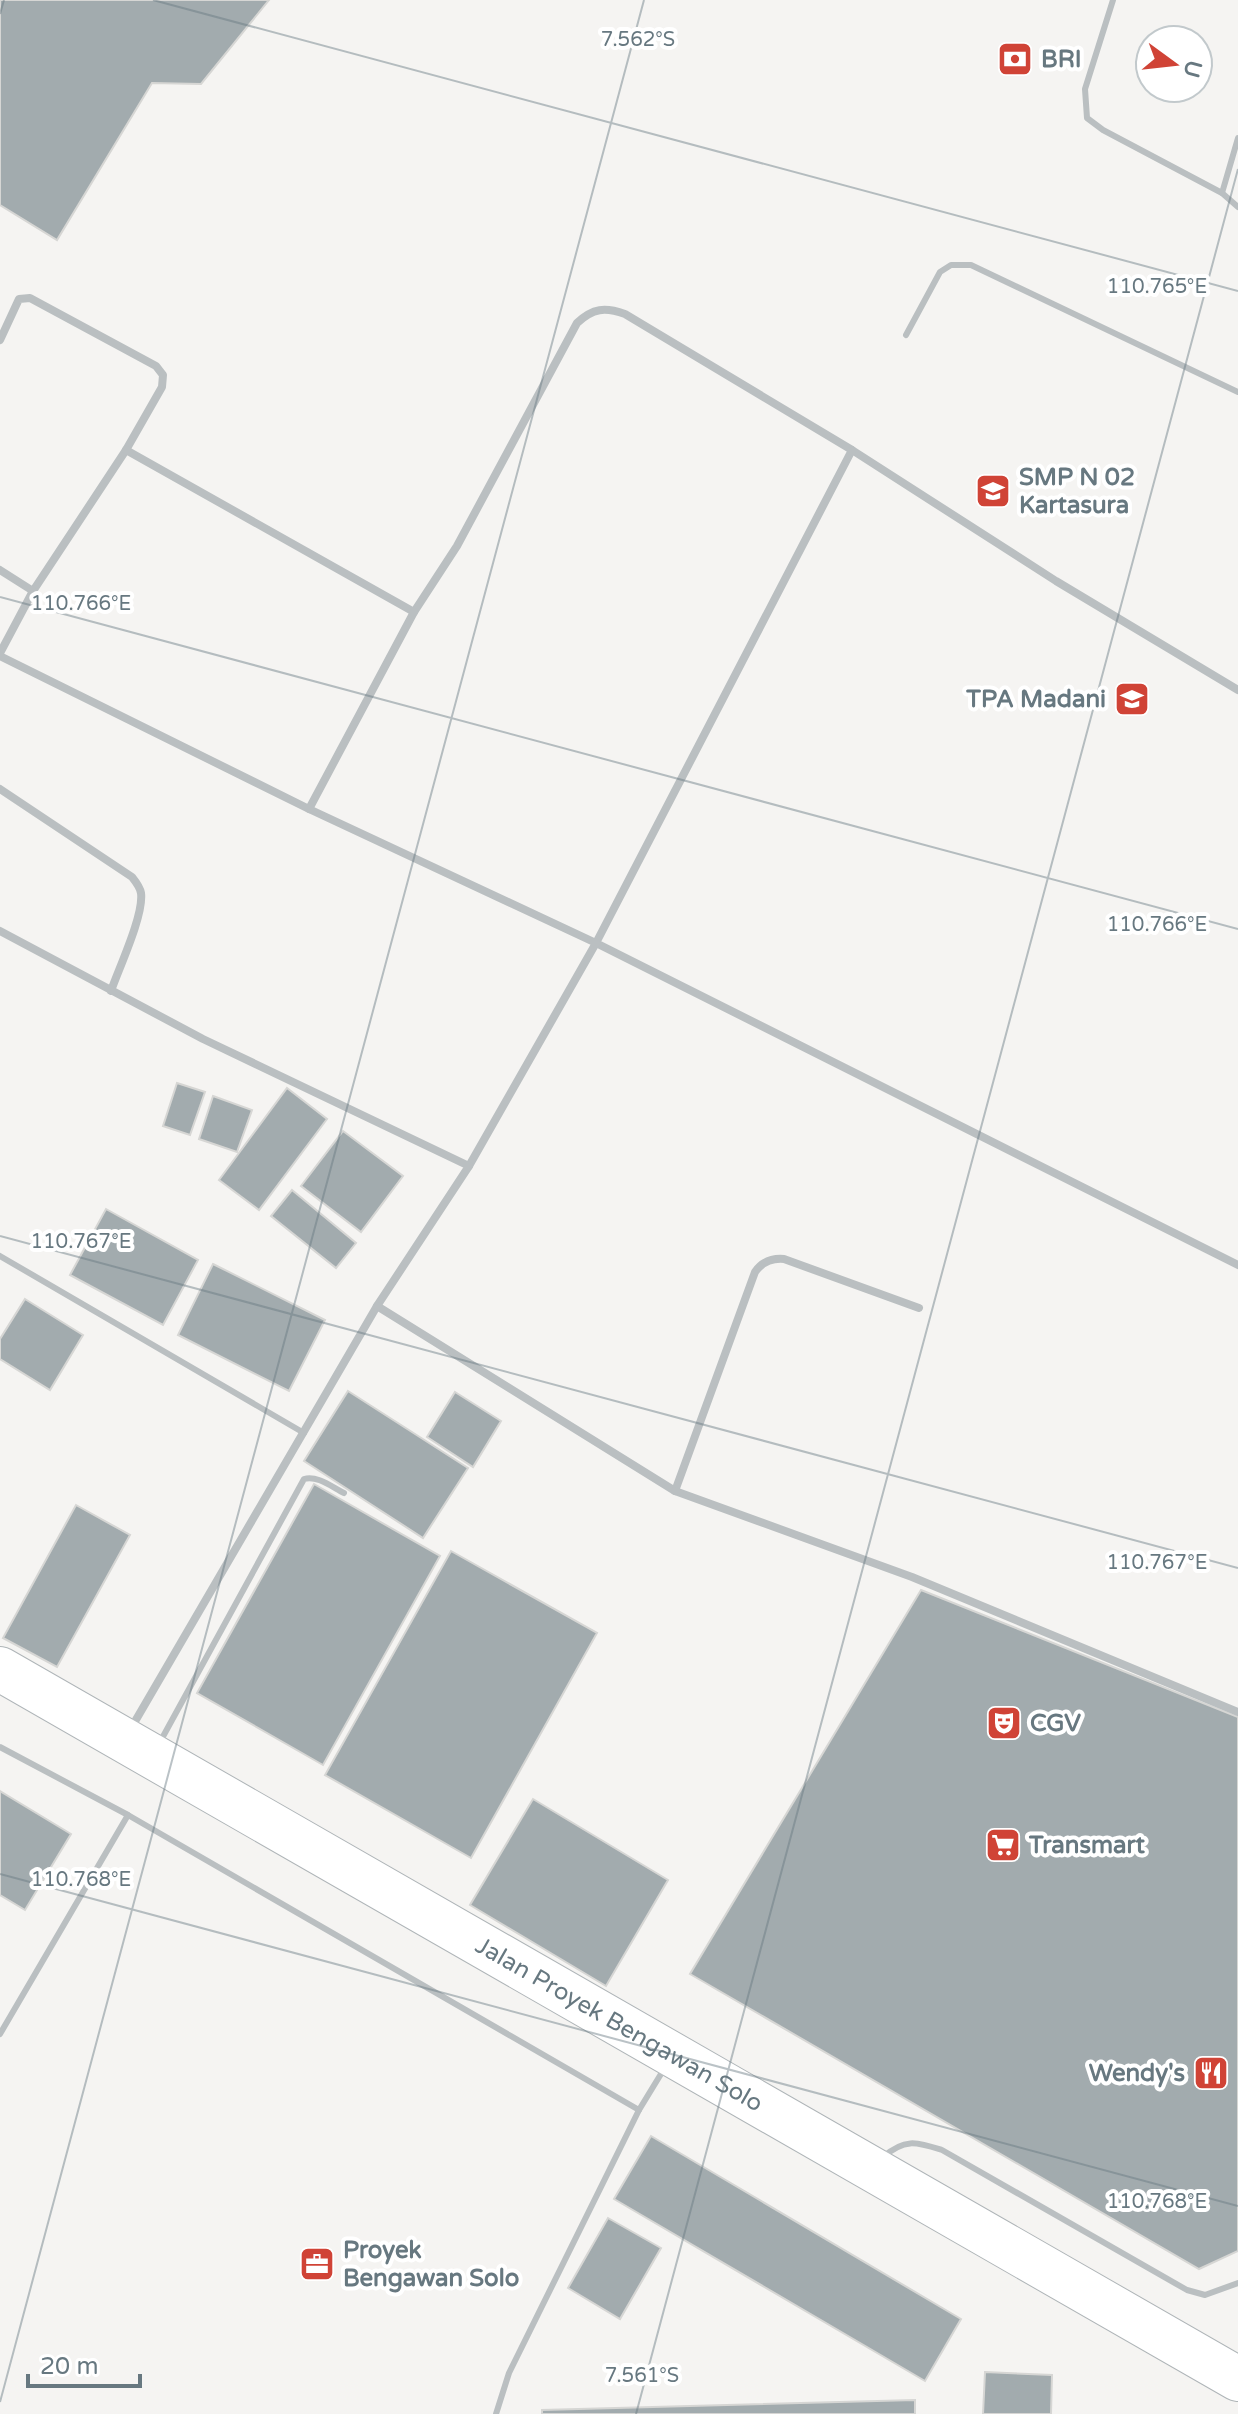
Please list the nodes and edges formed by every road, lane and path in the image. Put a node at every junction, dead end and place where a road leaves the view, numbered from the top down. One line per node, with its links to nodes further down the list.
1 (1113, 0): 3 (lane)
2 (1238, 138): 3 (lane)
3 (1222, 193): 4 (lane)
4 (1238, 207)
5 (906, 335): 7 (lane)
6 (0, 340): 8 (street)
7 (1238, 392)
8 (126, 450): 11 (street); 12 (street)
9 (852, 450): 12 (street); 14 (street); 18 (street)
10 (0, 570): 11 (street)
11 (33, 591): 13 (street)
12 (414, 612): 16 (street)
13 (0, 655): 16 (street)
14 (1238, 690)
15 (0, 789): 19 (street)
16 (309, 809): 18 (street)
17 (0, 931): 19 (street)
18 (596, 943): 20 (street); 22 (street)
19 (111, 991): 20 (street)
20 (469, 1166): 23 (street)
21 (0, 1256): 25 (lane)
22 (1238, 1265)
23 (377, 1306): 25 (street); 26 (street)
24 (919, 1308): 26 (street)
25 (304, 1433): 31 (street)
26 (675, 1491): 29 (street)
27 (344, 1493): 31 (lane)
28 (0, 1669): 31 (street, Jalan Proyek Bengawan Solo)
29 (1238, 1712)
30 (0, 1747): 32 (lane)
31 (139, 1748): 34 (street, Jalan Proyek Bengawan Solo)
32 (128, 1815): 33 (lane); 35 (lane)
33 (0, 2034)
34 (672, 2053): 35 (lane); 36 (street, Jalan Proyek Bengawan Solo)
35 (639, 2110): 39 (lane)
36 (870, 2168): 37 (lane); 38 (street, Jalan Proyek Bengawan Solo)
37 (1238, 2283)
38 (1238, 2379)
39 (496, 2414)

